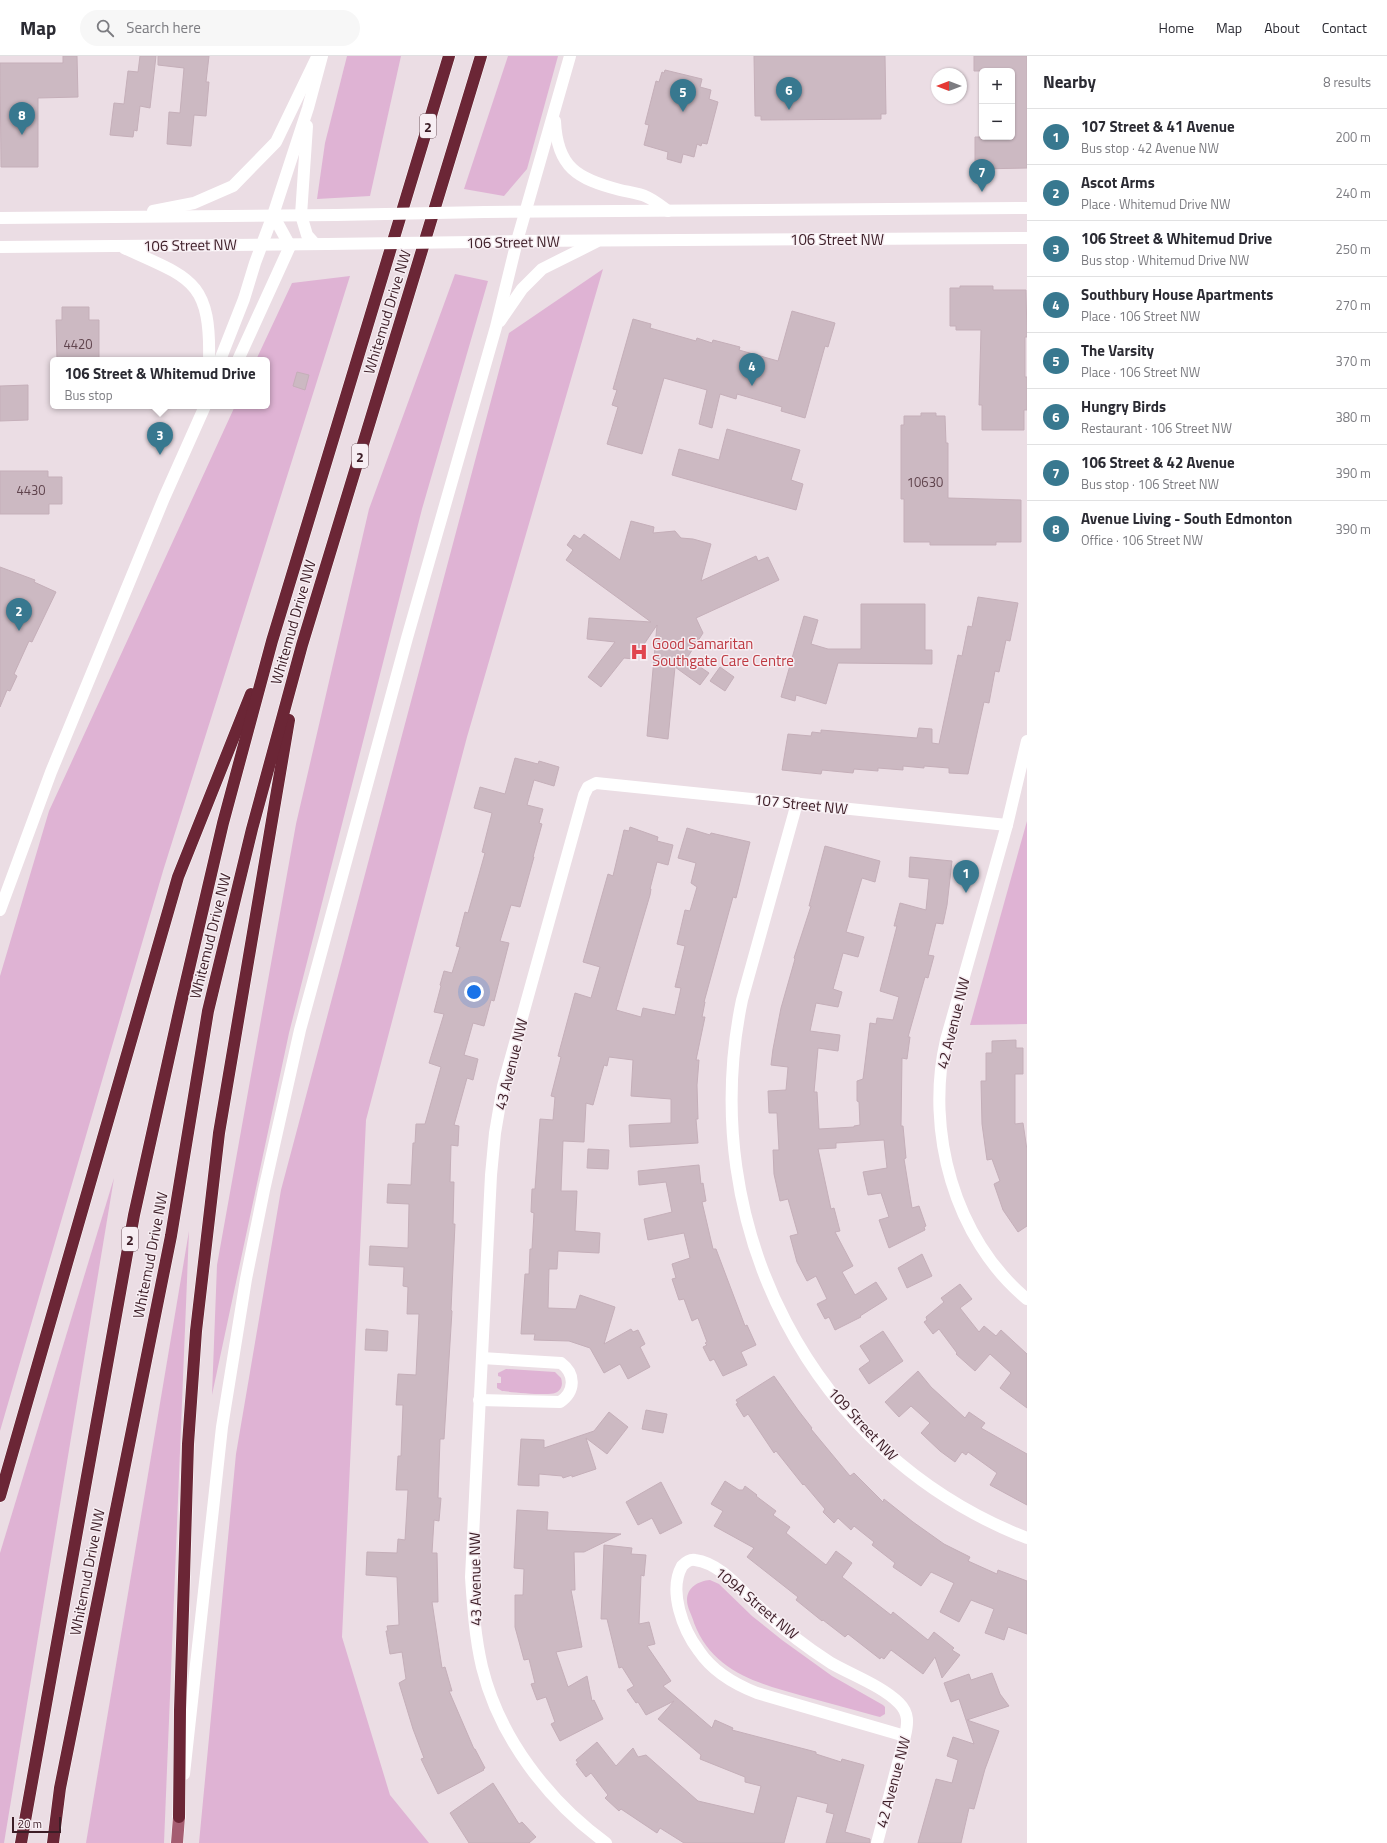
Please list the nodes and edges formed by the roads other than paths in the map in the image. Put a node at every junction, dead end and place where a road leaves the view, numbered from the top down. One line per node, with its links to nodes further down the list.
1 (317, 56): 13 (street)
2 (322, 56): 6 (street)
3 (449, 56): 28 (highway, Whitemud Drive NW / 2)
4 (481, 56): 29 (highway, Whitemud Drive NW / 2)
5 (570, 56): 7 (street)
6 (308, 108): 11 (street); 12 (street)
7 (555, 111): 9 (street); 10 (street)
8 (1027, 208): 9 (street, 106 Street NW)
9 (668, 211): 10 (street, 106 Street NW)
10 (525, 212): 12 (street, 106 Street NW, bridge); 17 (street)
11 (273, 215): 12 (street, 106 Street NW); 13 (street, 106 Street NW); 19 (street); 21 (street)
12 (301, 215): 18 (street)
13 (122, 216): 14 (street, 106 Street NW)
14 (0, 218)
15 (1027, 238): 16 (street, 106 Street NW)
16 (598, 240): 17 (street, 106 Street NW); 23 (street)
17 (516, 241): 18 (street, 106 Street NW, bridge); 23 (street)
18 (321, 244): 21 (street, 106 Street NW)
19 (261, 245): 20 (street, 106 Street NW); 21 (street, 106 Street NW); 25 (street)
20 (121, 246): 22 (street, 106 Street NW); 24 (street)
21 (290, 246): 26 (street)
22 (0, 247)
23 (496, 327): 42 (street)
24 (209, 357)
25 (221, 357)
26 (239, 357)
27 (204, 409): 34 (street)
28 (272, 641): 38 (highway); 43 (highway, Whitemud Drive NW / 2)
29 (302, 645): 42 (highway); 44 (highway, Whitemud Drive NW / 2)
30 (1027, 741): 33 (street, 42 Avenue NW)
31 (596, 783): 32 (street, 107 Street NW); 36 (street, 43 Avenue NW)
32 (797, 803): 33 (street, 107 Street NW); 39 (street, 109 Street NW)
33 (1007, 825): 35 (street, 42 Avenue NW)
34 (0, 910)
35 (1023, 1295)
36 (482, 1358): 37 (street, 43 Avenue NW); 37 (street)
37 (479, 1400): 46 (street, 43 Avenue NW)
38 (0, 1496)
39 (1027, 1538)
40 (908, 1720): 41 (street, 42 Avenue NW); 41 (street, 109A Street NW)
41 (905, 1736): 47 (street, 42 Avenue NW)
42 (179, 1817): 45 (main road)
43 (21, 1843)
44 (52, 1843)
45 (177, 1843)
46 (606, 1843)
47 (877, 1843)

